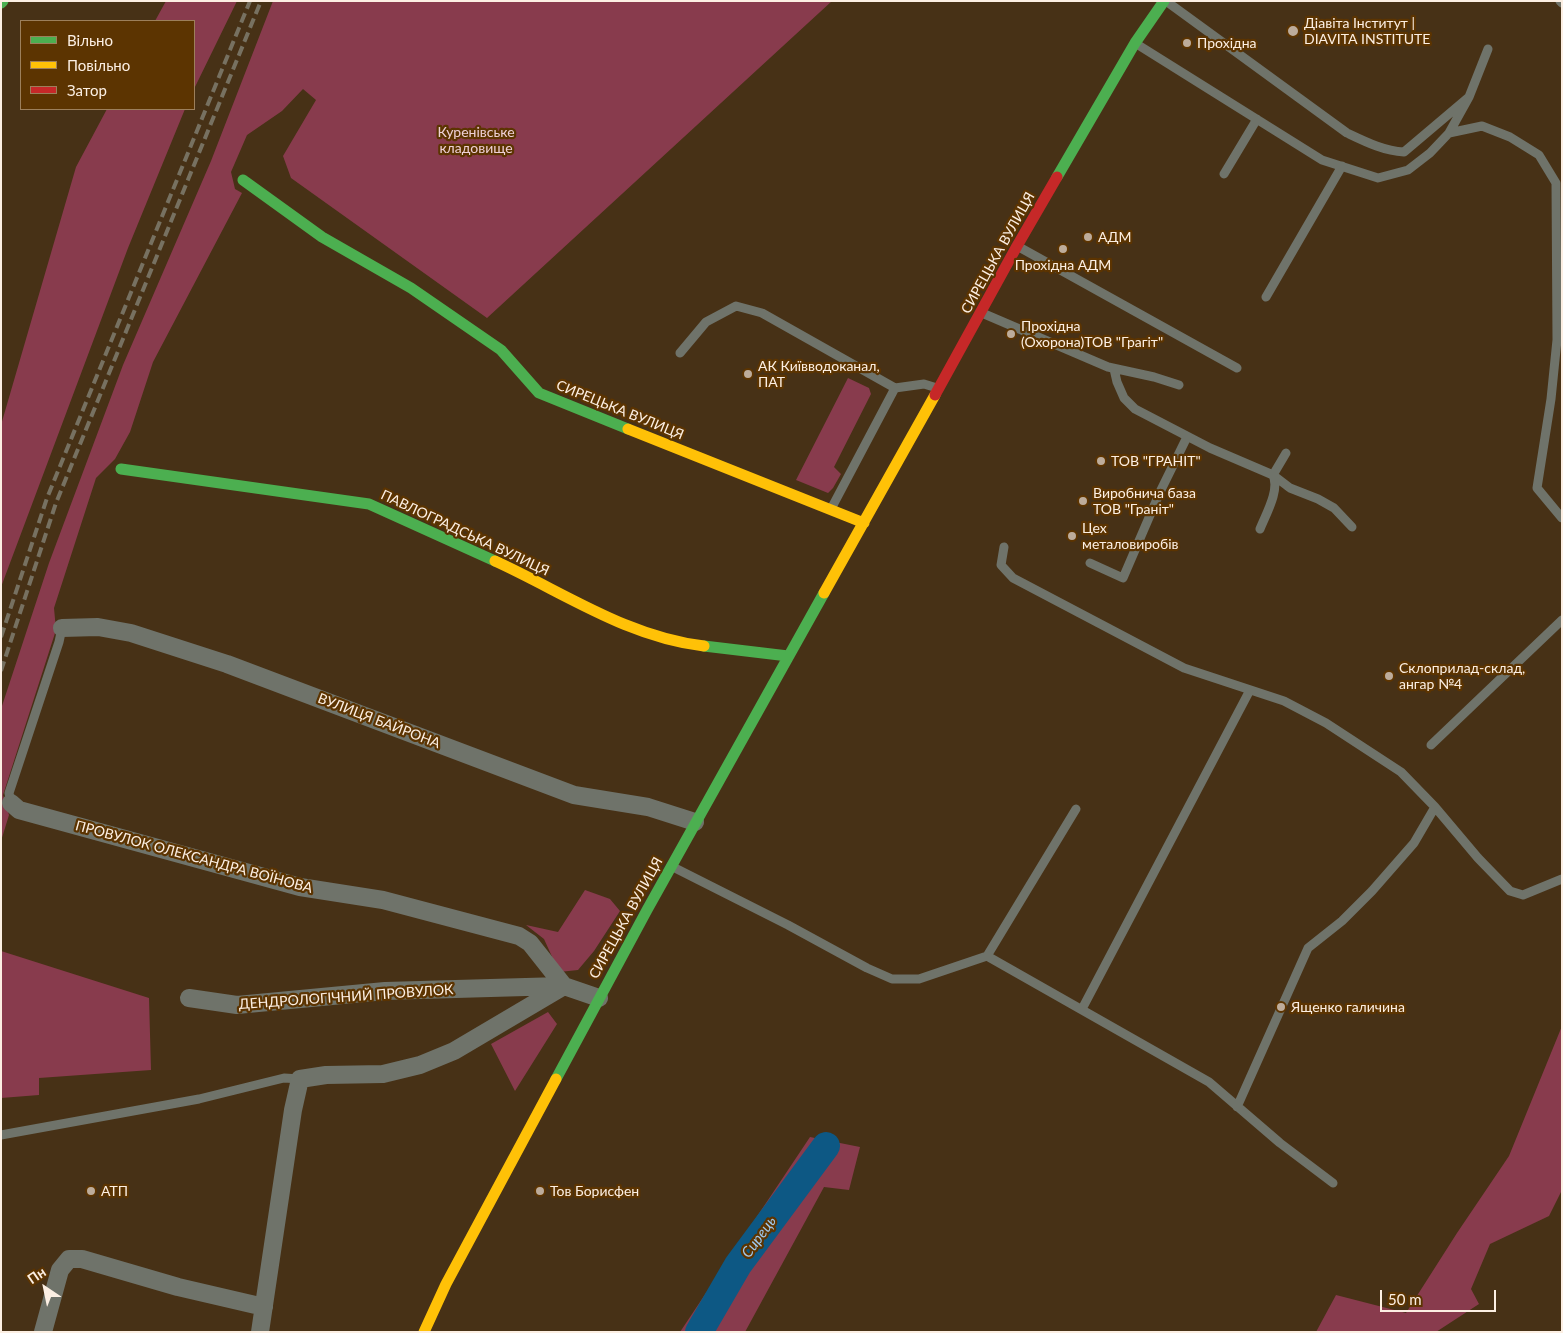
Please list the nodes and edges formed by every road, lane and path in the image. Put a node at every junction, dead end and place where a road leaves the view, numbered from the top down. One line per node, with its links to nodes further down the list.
1 (1165, 1): 2 (main road, СИРЕЦЬКА ВУЛИЦЯ); 4 (lane)
2 (1135, 43): 5 (lane); 11 (main road, СИРЕЦЬКА ВУЛИЦЯ)
3 (1488, 49): 4 (lane)
4 (1469, 97): 6 (lane)
5 (1257, 119): 7 (lane); 8 (lane)
6 (1449, 133): 7 (lane); 10 (lane)
7 (1342, 166): 12 (lane)
8 (1224, 174)
9 (243, 180): 25 (main road, СИРЕЦЬКА ВУЛИЦЯ)
10 (1559, 196): 14 (lane)
11 (1017, 246): 13 (main road, СИРЕЦЬКА ВУЛИЦЯ); 16 (lane)
12 (1266, 297)
13 (982, 313): 17 (lane); 20 (main road, СИРЕЦЬКА ВУЛИЦЯ)
14 (1559, 342): 26 (lane)
15 (680, 353): 19 (lane)
16 (1237, 368)
17 (1114, 369): 18 (lane); 21 (lane)
18 (1179, 385)
19 (895, 388): 20 (lane); 25 (lane)
20 (939, 389): 27 (main road, СИРЕЦЬКА ВУЛИЦЯ)
21 (1187, 437): 24 (lane); 31 (lane)
22 (1286, 453): 24 (lane)
23 (120, 469): 34 (main road, ПАВЛОГРАДСЬКА ВУЛИЦЯ)
24 (1273, 475): 28 (lane); 29 (lane)
25 (830, 510): 27 (main road, СИРЕЦЬКА ВУЛИЦЯ)
26 (1562, 518)
27 (864, 523): 34 (main road, СИРЕЦЬКА ВУЛИЦЯ)
28 (1352, 527)
29 (1260, 529)
30 (1004, 547): 35 (lane)
31 (1090, 563)
32 (1562, 620): 36 (lane)
33 (62, 628): 37 (lane); 40 (street, ВУЛИЦЯ БАЙРОНА)
34 (788, 656): 40 (main road, СИРЕЦЬКА ВУЛИЦЯ)
35 (1250, 690): 39 (lane); 47 (lane)
36 (1431, 745)
37 (11, 803): 44 (street, ПРОВУЛОК ОЛЕКСАНДРА ВОЇНОВА)
38 (1076, 808): 43 (lane)
39 (1435, 808): 42 (lane); 49 (lane)
40 (695, 822): 41 (main road, СИРЕЦЬКА ВУЛИЦЯ)
41 (671, 866): 43 (lane); 46 (main road, СИРЕЦЬКА ВУЛИЦЯ)
42 (1562, 879)
43 (987, 956): 47 (lane)
44 (564, 986): 45 (street, ДЕНДРОЛОГІЧНИЙ ПРОВУЛОК); 46 (street); 48 (street)
45 (189, 998)
46 (599, 998): 55 (main road, СИРЕЦЬКА ВУЛИЦЯ)
47 (1082, 1009): 49 (lane)
48 (300, 1079): 50 (lane); 52 (street)
49 (1237, 1107): 51 (lane)
50 (1, 1135)
51 (1333, 1183)
52 (264, 1307): 53 (street); 54 (street)
53 (43, 1332)
54 (260, 1332)
55 (424, 1332)

